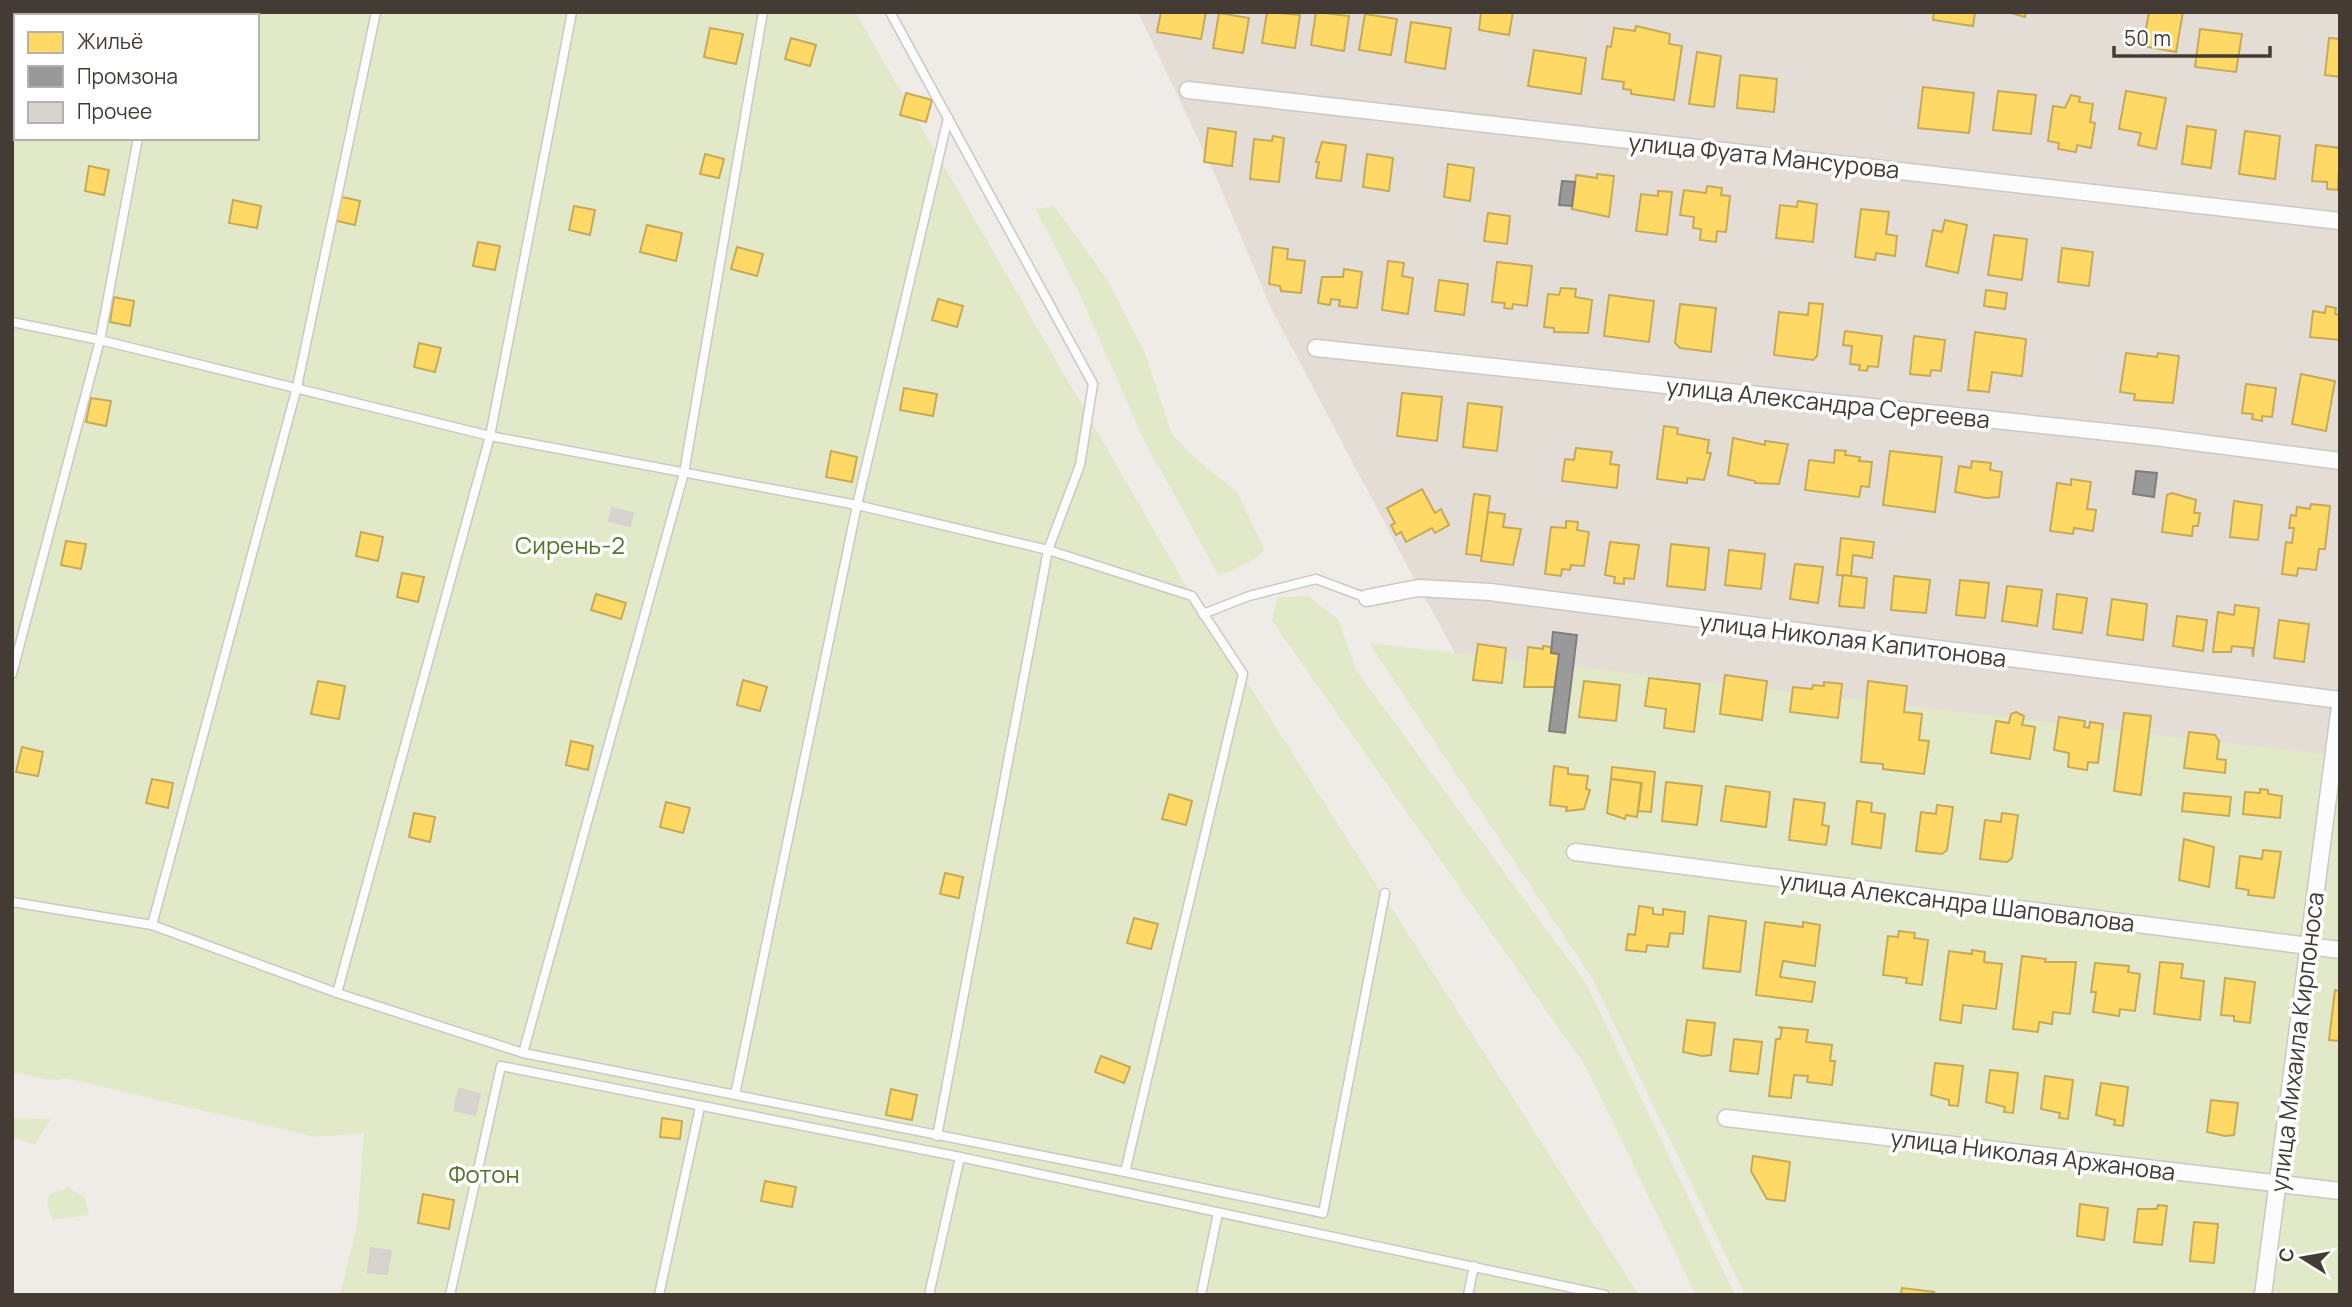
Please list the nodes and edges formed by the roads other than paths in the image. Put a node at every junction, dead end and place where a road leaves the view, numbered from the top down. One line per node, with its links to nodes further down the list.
1 (376, 12): 12 (lane)
2 (572, 12): 13 (lane)
3 (763, 12): 15 (lane)
4 (890, 12): 6 (lane)
5 (1188, 90): 8 (street, улица Фуата Мансурова)
6 (948, 118): 16 (lane); 17 (lane)
7 (138, 140): 10 (lane)
8 (2340, 220)
9 (12, 322): 10 (lane)
10 (100, 340): 12 (lane); 20 (lane)
11 (1316, 348): 14 (street, улица Александра Сергеева)
12 (297, 387): 13 (lane); 26 (lane)
13 (490, 436): 15 (lane); 29 (lane)
14 (2340, 460)
15 (684, 473): 16 (lane); 30 (lane)
16 (857, 505): 17 (lane); 31 (lane)
17 (1048, 550): 19 (lane); 34 (lane)
18 (1367, 598): 19 (lane); 21 (street, улица Николая Капитонова)
19 (1203, 614): 36 (lane)
20 (12, 674)
21 (2340, 700)
22 (2340, 706): 27 (street, улица Михаила Кирпоноса)
23 (1575, 852): 27 (street, улица Александра Шаповалова)
24 (1385, 893): 36 (lane)
25 (12, 902): 26 (lane)
26 (152, 925): 29 (lane)
27 (2309, 946): 28 (street, улица Александра Шаповалова); 37 (street, улица Михаила Кирпоноса)
28 (2340, 950)
29 (337, 993): 30 (lane)
30 (523, 1052): 31 (lane)
31 (735, 1095): 34 (lane)
32 (700, 1107): 35 (lane); 41 (lane); 42 (lane)
33 (1726, 1118): 37 (street, улица Николая Аржанова)
34 (937, 1136): 36 (lane)
35 (960, 1157): 39 (lane); 43 (lane)
36 (1125, 1172)
37 (2278, 1184): 38 (street, улица Николая Аржанова); 47 (street, улица Михаила Кирпоноса)
38 (2340, 1191)
39 (1218, 1213): 40 (lane); 44 (lane)
40 (1474, 1266): 45 (lane); 46 (lane)
41 (450, 1295)
42 (659, 1295)
43 (929, 1295)
44 (1201, 1295)
45 (1468, 1295)
46 (1605, 1295)
47 (2263, 1295)

